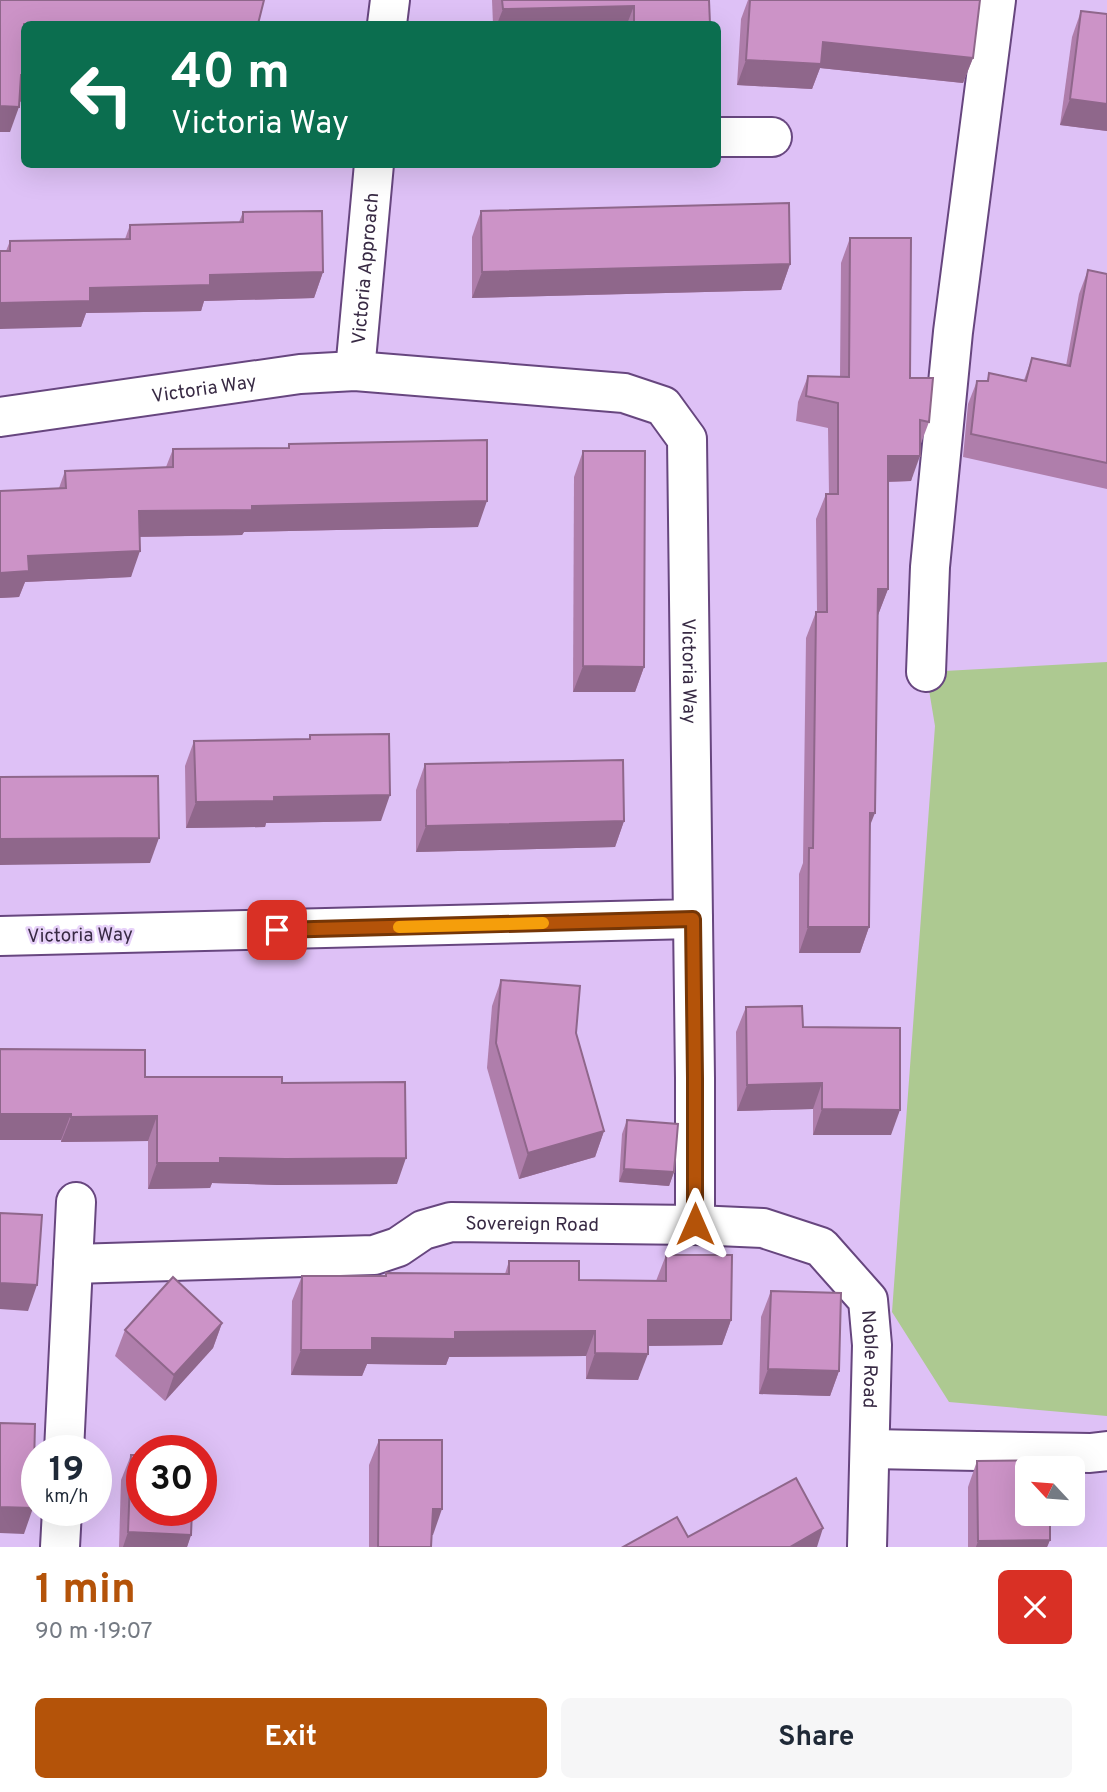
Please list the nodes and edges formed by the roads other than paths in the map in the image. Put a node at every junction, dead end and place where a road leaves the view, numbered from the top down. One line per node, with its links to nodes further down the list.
1 (390, 0): 3 (street)
2 (996, 0): 9 (street)
3 (387, 21)
4 (772, 137): 5 (street)
5 (721, 138)
6 (374, 168): 7 (street, Victoria Approach)
7 (355, 371): 8 (street, Victoria Way); 10 (street, Victoria Way)
8 (0, 417)
9 (926, 671)
10 (693, 919): 11 (street, Victoria Way); 13 (street)
11 (0, 936)
12 (76, 1202): 14 (street)
13 (695, 1224): 14 (street, Sovereign Road); 16 (street, Noble Road)
14 (73, 1265): 15 (street)
15 (65, 1435)
16 (870, 1449): 17 (street); 20 (street, Noble Road)
17 (1107, 1451)
18 (61, 1526): 19 (street)
19 (60, 1547)
20 (867, 1547)

